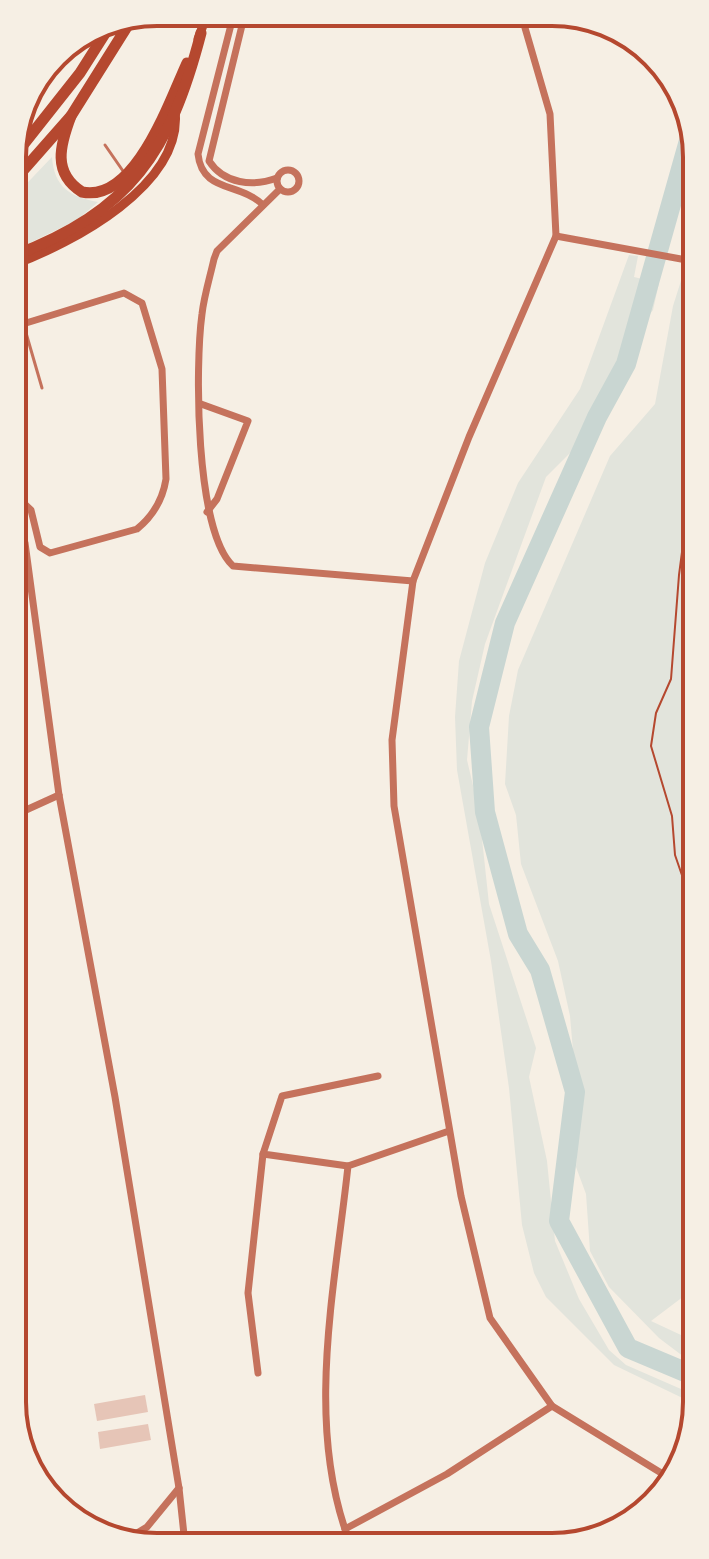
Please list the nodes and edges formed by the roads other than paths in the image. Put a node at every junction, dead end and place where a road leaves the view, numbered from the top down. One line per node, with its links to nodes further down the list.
1 (203, 26): 6 (main road)
2 (231, 26): 17 (street)
3 (242, 26): 15 (street)
4 (524, 26): 18 (street)
5 (125, 31): 9 (highway)
6 (201, 33): 8 (main road); 10 (highway)
7 (101, 40): 11 (highway)
8 (187, 63): 10 (main road); 14 (highway)
9 (71, 116): 13 (highway); 14 (highway)
10 (176, 116): 19 (highway); 20 (main road)
11 (27, 139)
12 (105, 145): 14 (lane)
13 (26, 167)
14 (130, 170)
15 (277, 178): 16 (street); 16 (street)
16 (280, 189): 17 (street)
17 (263, 205): 25 (street)
18 (556, 236): 21 (street); 29 (street)
19 (26, 251)
20 (26, 260)
21 (683, 260)
22 (26, 323): 26 (street)
23 (26, 334): 24 (lane)
24 (42, 388)
25 (201, 404): 27 (street); 27 (street)
26 (26, 505)
27 (207, 512): 29 (street)
28 (26, 550): 30 (street)
29 (413, 581): 33 (street)
30 (59, 795): 31 (street); 39 (street)
31 (26, 810)
32 (378, 1076): 34 (street)
33 (449, 1131): 35 (street); 37 (street)
34 (263, 1154): 35 (street); 36 (street)
35 (348, 1166): 40 (street)
36 (258, 1373)
37 (552, 1406): 38 (street); 40 (street)
38 (661, 1473)
39 (179, 1488): 41 (street); 42 (street)
40 (345, 1529): 43 (street)
41 (140, 1531)
42 (184, 1533)
43 (346, 1533)

